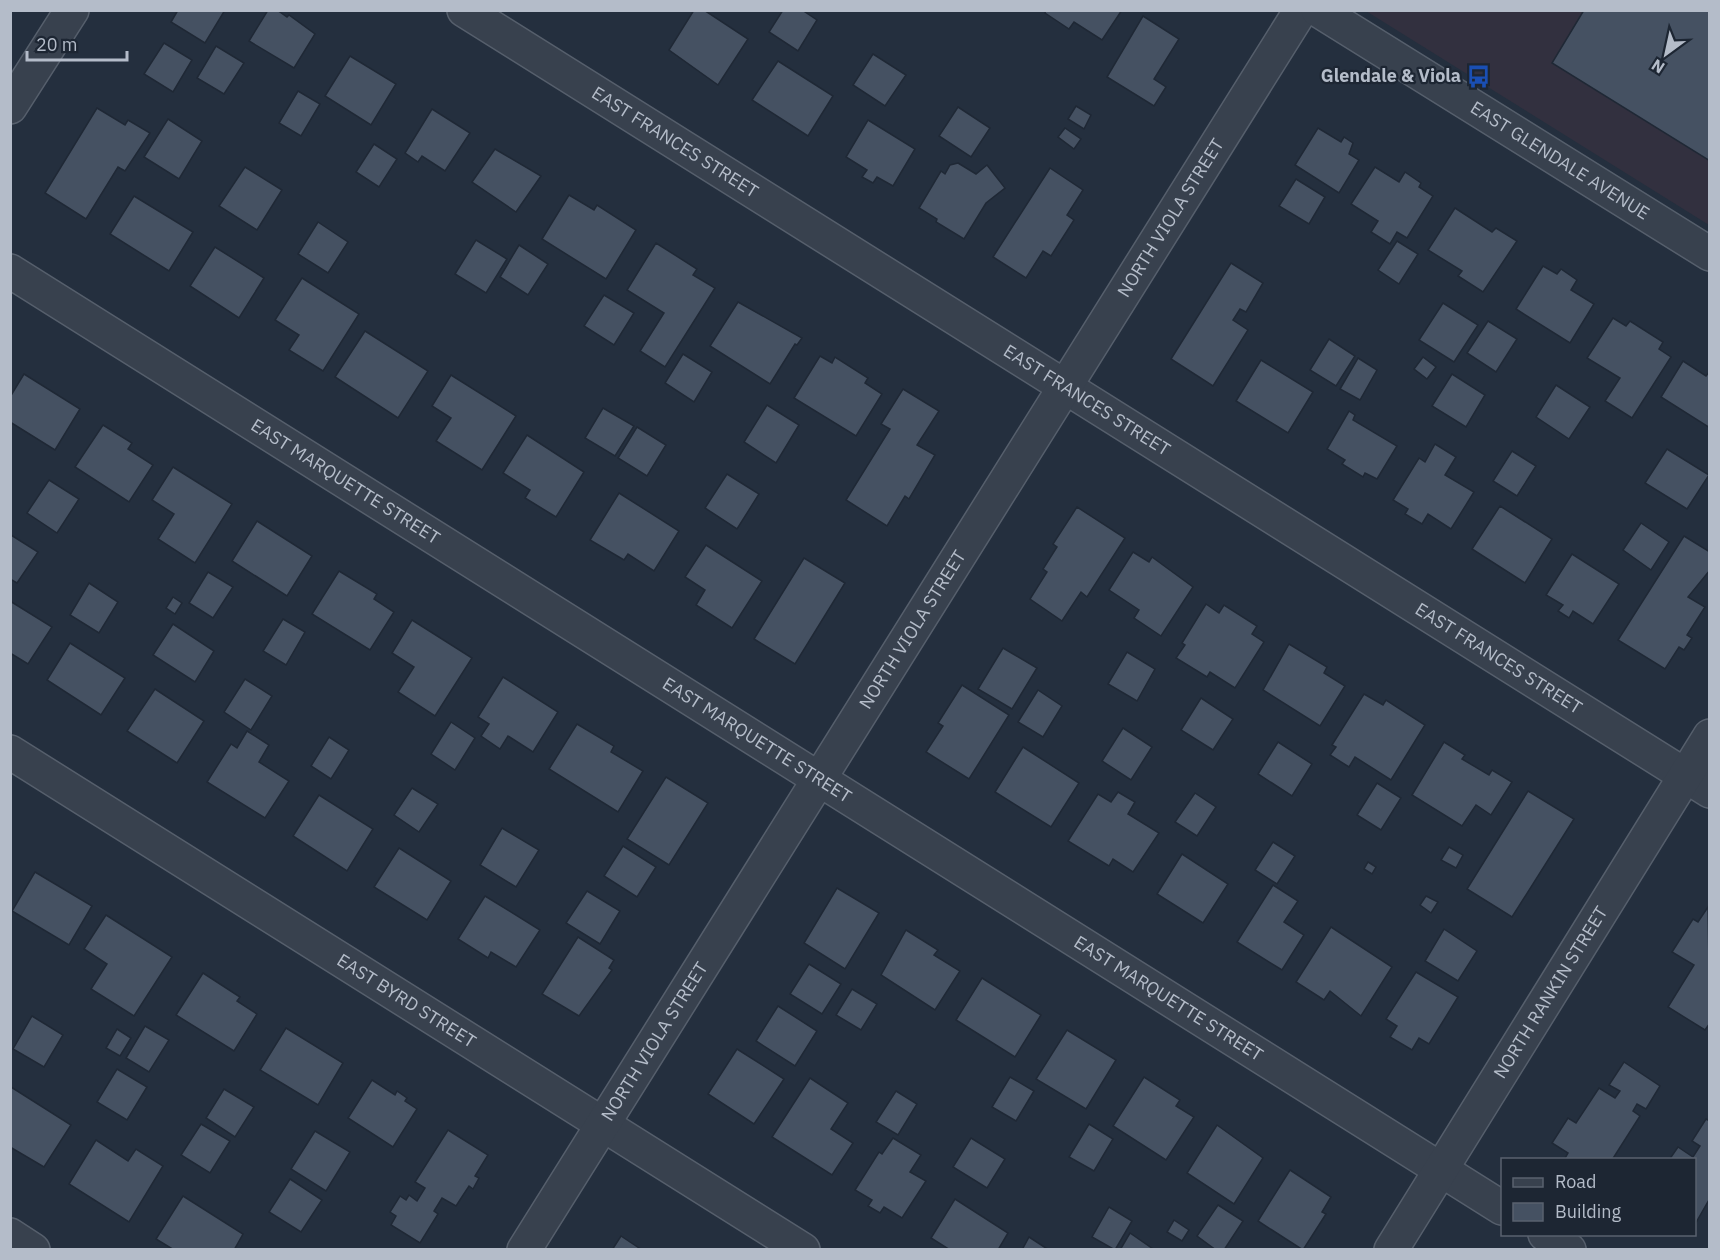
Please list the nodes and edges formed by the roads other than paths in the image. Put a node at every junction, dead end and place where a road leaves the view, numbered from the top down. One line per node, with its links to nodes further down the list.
1 (72, 10): 5 (street)
2 (464, 10): 8 (street, EAST FRANCES STREET)
3 (1301, 10): 8 (street, NORTH VIOLA STREET)
4 (1318, 10): 6 (street, EAST GLENDALE AVENUE)
5 (10, 107)
6 (1710, 254)
7 (10, 271): 11 (street, EAST MARQUETTE STREET)
8 (1066, 387): 11 (street, NORTH VIOLA STREET); 12 (street, EAST FRANCES STREET)
9 (1710, 736): 12 (street, NORTH RANKIN STREET)
10 (10, 752): 13 (street, EAST BYRD STREET)
11 (819, 777): 13 (street, NORTH VIOLA STREET); 14 (street, EAST MARQUETTE STREET)
12 (1697, 783): 14 (street, NORTH RANKIN STREET)
13 (603, 1124): 19 (street, NORTH VIOLA STREET); 20 (street, EAST BYRD STREET)
14 (1441, 1171): 15 (street, EAST MARQUETTE STREET); 21 (street, NORTH RANKIN STREET)
15 (1501, 1207)
16 (10, 1236): 18 (street)
17 (1548, 1236): 22 (street)
18 (33, 1250)
19 (524, 1250)
20 (803, 1250)
21 (1391, 1250)
22 (1569, 1250)

